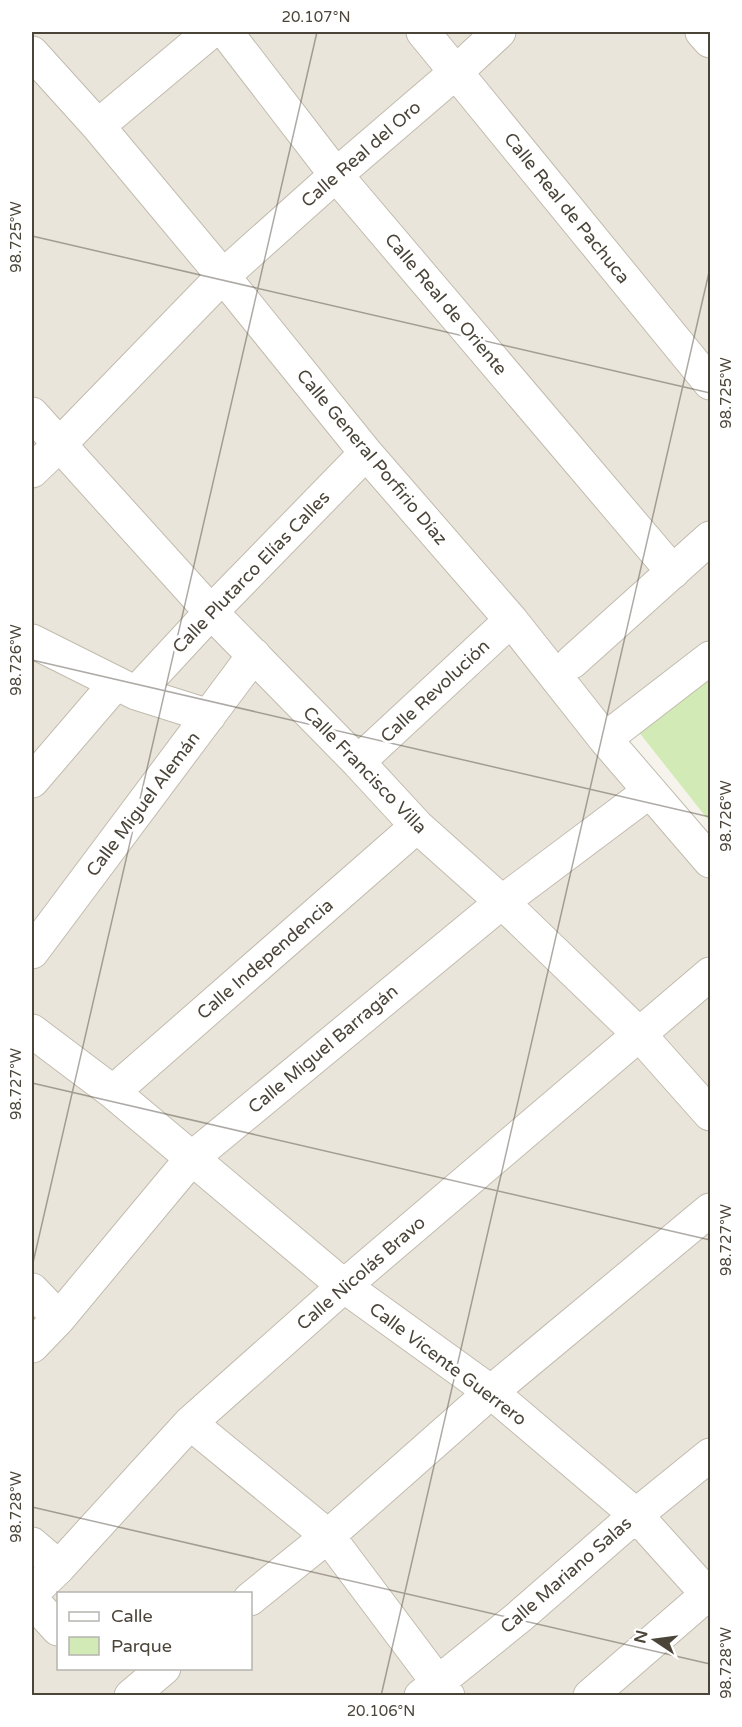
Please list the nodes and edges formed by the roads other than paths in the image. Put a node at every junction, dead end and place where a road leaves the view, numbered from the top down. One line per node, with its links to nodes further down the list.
1 (210, 32): 9 (street)
2 (226, 32): 10 (street, Calle Real de Oriente)
3 (423, 32): 8 (street, Calle Real de Pachuca)
4 (499, 32): 8 (street, Calle Real del Oro)
5 (702, 32): 6 (street)
6 (711, 41)
7 (32, 54): 9 (street, Calle General Porfirio Díaz)
8 (456, 72): 10 (street, Calle Real del Oro); 12 (street, Calle Real de Pachuca)
9 (98, 126): 11 (street, Calle General Porfirio Díaz)
10 (336, 175): 11 (street, Calle Real del Oro); 18 (street, Calle Real de Oriente)
11 (223, 276): 14 (street, Calle Real del Oro); 15 (street, Calle General Porfirio Díaz)
12 (711, 383)
13 (32, 414): 14 (street, Calle Francisco Villa)
14 (60, 444): 16 (street, Calle Real del Oro); 19 (street, Calle Francisco Villa)
15 (366, 453): 19 (street, Calle Plutarco Elías Calles); 20 (street, Calle General Porfirio Díaz)
16 (32, 471)
17 (711, 538): 18 (street)
18 (673, 572): 24 (street)
19 (212, 612): 22 (street, Calle Francisco Villa); 25 (street, Calle Plutarco Elías Calles)
20 (511, 620): 27 (street, Calle General Porfirio Díaz); 28 (street, Calle Revolución)
21 (32, 640): 25 (street)
22 (254, 656): 26 (street, Calle Miguel Alemán); 28 (street, Calle Francisco Villa)
23 (711, 658): 27 (street)
24 (572, 662)
25 (126, 688): 26 (street); 29 (street, Calle Plutarco Elías Calles)
26 (209, 716): 34 (street, Calle Miguel Alemán)
27 (605, 740): 30 (street, Calle General Porfirio Díaz)
28 (358, 762): 31 (street, Calle Francisco Villa)
29 (32, 781)
30 (650, 790): 32 (street, Calle General Porfirio Díaz); 33 (street, Calle Miguel Barragán)
31 (417, 826): 33 (street, Calle Francisco Villa); 38 (street, Calle Independencia)
32 (711, 861)
33 (502, 902): 37 (street, Calle Francisco Villa); 40 (street, Calle Miguel Barragán)
34 (32, 952)
35 (711, 974): 37 (street, Calle Nicolás Bravo)
36 (32, 1031): 38 (street, Calle Vicente Guerrero)
37 (639, 1034): 39 (street, Calle Francisco Villa); 42 (street, Calle Nicolás Bravo)
38 (113, 1092): 40 (street, Calle Vicente Guerrero)
39 (711, 1114)
40 (192, 1158): 42 (street, Calle Vicente Guerrero); 44 (street, Calle Miguel Barragán)
41 (711, 1210): 46 (street)
42 (344, 1286): 46 (street, Calle Vicente Guerrero); 47 (street, Calle Nicolás Bravo)
43 (32, 1290): 44 (street)
44 (59, 1318): 45 (street, Calle Miguel Barragán)
45 (32, 1346)
46 (491, 1392): 49 (street, Calle Vicente Guerrero); 50 (street)
47 (190, 1422): 50 (street); 52 (street, Calle Nicolás Bravo)
48 (711, 1455): 49 (street, Calle Mariano Salas)
49 (636, 1515): 54 (street, Calle Vicente Guerrero); 59 (street, Calle Mariano Salas)
50 (328, 1536): 55 (street); 59 (street)
51 (32, 1544): 52 (street)
52 (59, 1567): 53 (street, Calle Nicolás Bravo)
53 (32, 1593)
54 (710, 1594): 61 (street)
55 (252, 1597)
56 (32, 1600): 57 (street)
57 (57, 1628)
58 (162, 1670): 60 (street)
59 (436, 1691)
60 (131, 1695)
61 (590, 1695)

